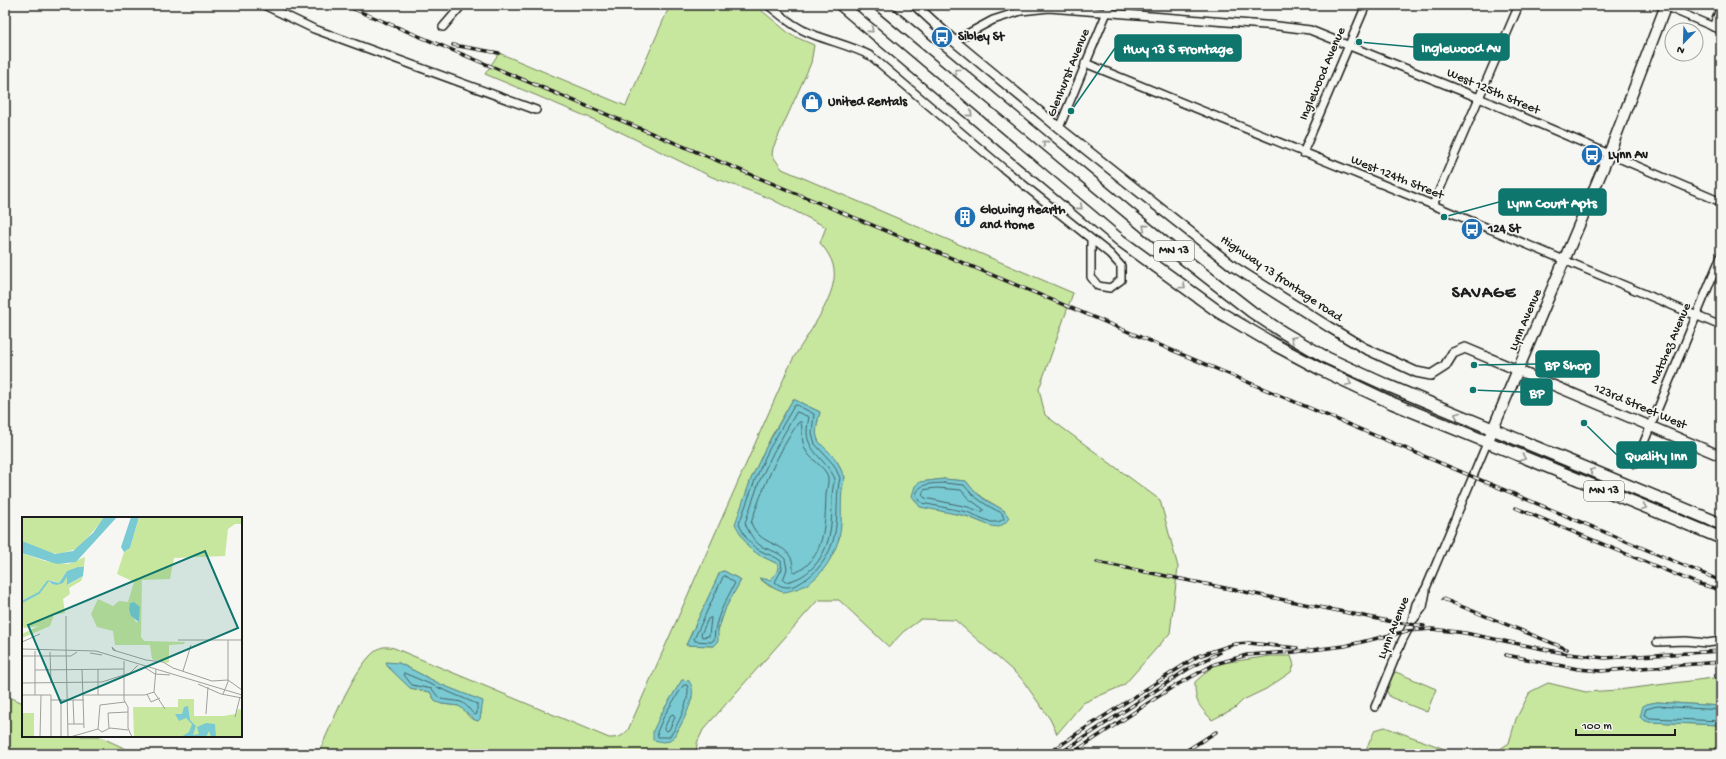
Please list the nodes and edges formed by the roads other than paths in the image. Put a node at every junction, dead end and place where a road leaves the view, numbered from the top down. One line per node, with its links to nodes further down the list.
1 (264, 5): 20 (street)
2 (462, 5): 14 (street)
3 (768, 5): 26 (street)
4 (841, 5): 35 (highway, MN 13, one-way to 35)
5 (878, 5): 34 (highway, MN 13, one-way to 5)
6 (915, 5): 16 (street)
7 (1110, 5): 12 (street, Glenhurst Avenue)
8 (1366, 5): 17 (street, Inglewood Avenue)
9 (1519, 5): 19 (street)
10 (1664, 5): 13 (street); 23 (main road, Lynn Avenue)
11 (1721, 7): 13 (street)
12 (1107, 13): 16 (street, West 125th Street); 17 (street, West 125th Street); 18 (street, Glenhurst Avenue)
13 (1713, 26): 15 (street)
14 (443, 27)
15 (1721, 30)
16 (954, 41): 21 (street)
17 (1349, 45): 19 (street, West 125th Street); 22 (street, Inglewood Avenue)
18 (1085, 63): 21 (street, Glenhurst Avenue); 22 (street, West 124th Street)
19 (1479, 98): 23 (street, West 125th Street); 25 (street)
20 (536, 110)
21 (1059, 128): 31 (street, Highway 13 frontage road)
22 (1304, 153): 25 (street, West 124th Street)
23 (1609, 154): 24 (street, West 125th Street); 28 (main road, Lynn Avenue)
24 (1721, 202)
25 (1433, 205): 28 (street, West 124th Street)
26 (1091, 240): 26 (street)
27 (1721, 256): 29 (street, Natchez Avenue)
28 (1565, 260): 29 (street, West 124th Street); 32 (main road, Lynn Avenue)
29 (1696, 316): 30 (street, West 124th Street); 33 (street, Natchez Avenue)
30 (1721, 326)
31 (1445, 366): 32 (street, 123rd Street West)
32 (1519, 370): 33 (street, 123rd Street West); 34 (main road, Lynn Avenue)
33 (1650, 425): 36 (street, 123rd Street West); 37 (street, Natchez Avenue)
34 (1493, 430): 35 (main road, Lynn Avenue); 38 (highway, MN 13, one-way to 34)
35 (1487, 443): 39 (highway, MN 13, one-way to 39); 42 (street, Lynn Avenue)
36 (1721, 456)
37 (1635, 464)
38 (1721, 524)
39 (1721, 538)
40 (1721, 641): 41 (street)
41 (1657, 642)
42 (1375, 707)

